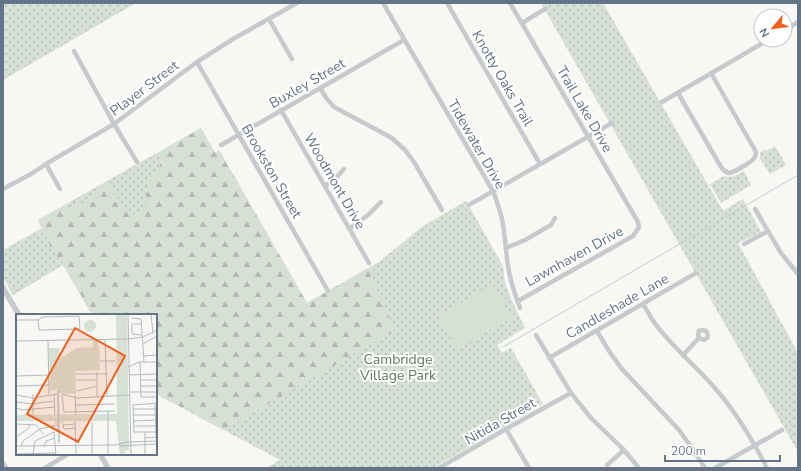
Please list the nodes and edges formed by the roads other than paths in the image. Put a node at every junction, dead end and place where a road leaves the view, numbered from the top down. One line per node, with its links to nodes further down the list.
1 (297, 3): 6 (street, Player Street)
2 (382, 3): 8 (street, Tidewater Drive)
3 (447, 3): 25 (street, Knotty Oaks Trail)
4 (510, 3): 7 (street, Trail Lake Drive)
5 (545, 9): 7 (street)
6 (269, 19): 11 (street); 12 (street, Player Street)
7 (522, 23): 21 (street, Trail Lake Drive)
8 (404, 40): 14 (street, Buxley Street); 30 (street, Tidewater Drive)
9 (754, 48): 13 (street)
10 (74, 51): 19 (street)
11 (292, 59)
12 (197, 62): 19 (street, Player Street); 20 (street, Brookston Street)
13 (711, 73): 15 (street); 15 (street)
14 (320, 88): 17 (street, Buxley Street); 34 (street)
15 (678, 93): 16 (street)
16 (662, 102)
17 (281, 110): 20 (street, Buxley Street); 27 (street, Woodmont Drive)
18 (612, 123): 21 (street)
19 (114, 124): 23 (street); 24 (street, Player Street)
20 (238, 135): 22 (street, Buxley Street); 45 (street, Brookston Street)
21 (589, 136): 25 (street); 36 (street, Trail Lake Drive)
22 (221, 145)
23 (137, 162)
24 (46, 164): 28 (street, Player Street); 29 (street)
25 (540, 164): 30 (street)
26 (344, 169): 27 (street)
27 (325, 186): 37 (street, Woodmont Drive)
28 (3, 189)
29 (60, 189)
30 (493, 191): 32 (street); 40 (street, Tidewater Drive)
31 (381, 202): 37 (street)
32 (469, 205)
33 (755, 209): 38 (street)
34 (442, 210)
35 (555, 218): 40 (street)
36 (639, 227): 46 (street, Lawnhaven Drive)
37 (349, 229): 41 (street, Woodmont Drive)
38 (768, 231): 39 (street); 43 (street)
39 (744, 244)
40 (506, 248): 46 (street, Tidewater Drive)
41 (369, 264)
42 (696, 273): 47 (street, Candleshade Lane)
43 (798, 274)
44 (3, 288): 49 (street)
45 (328, 291)
46 (518, 301): 48 (street, Tidewater Drive)
47 (643, 304): 50 (street, Candleshade Lane); 53 (street)
48 (520, 308)
49 (18, 314)
50 (596, 331): 54 (street, Candleshade Lane); 70 (street)
51 (536, 335): 54 (street)
52 (699, 338): 53 (street)
53 (683, 354): 58 (street)
54 (549, 358): 55 (street)
55 (571, 393): 56 (street, Nitida Street); 59 (street)
56 (506, 429): 67 (street, Nitida Street); 68 (street)
57 (782, 430): 58 (street)
58 (755, 445): 71 (street); 72 (street)
59 (624, 450): 63 (street); 69 (street)
60 (66, 455): 65 (street)
61 (101, 455): 66 (street)
62 (3, 463): 64 (street)
63 (607, 465)
64 (6, 468)
65 (45, 468)
66 (108, 468)
67 (439, 468)
68 (529, 468)
69 (639, 468)
70 (705, 468)
71 (715, 468)
72 (767, 468)

